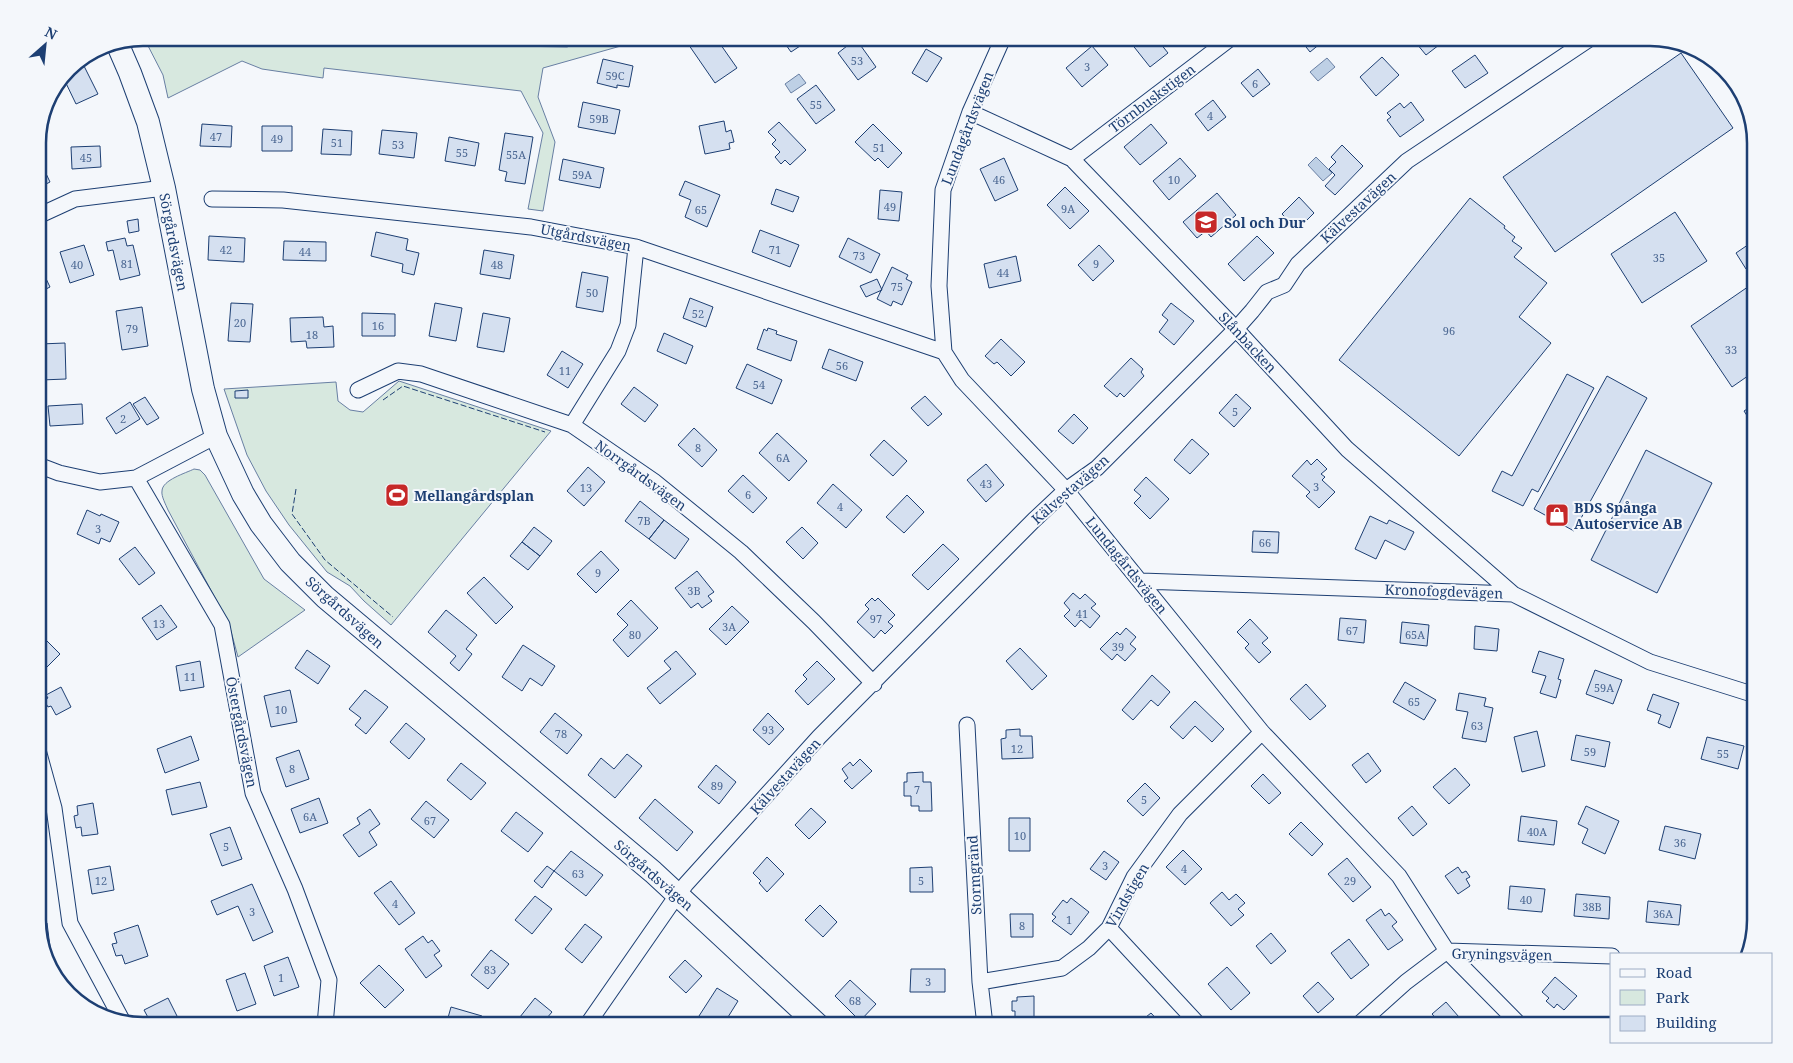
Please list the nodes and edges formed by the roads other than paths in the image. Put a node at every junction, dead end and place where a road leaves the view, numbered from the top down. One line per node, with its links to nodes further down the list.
1 (999, 46): 5 (street, Lundagårdsvägen)
2 (1220, 46): 6 (street, Törnbuskstigen)
3 (1579, 46): 11 (street, Kälvestavägen)
4 (120, 49): 7 (street, Sörgårdsvägen)
5 (970, 112): 6 (street, Slånbacken); 12 (street, Lundagårdsvägen)
6 (1072, 159): 11 (street, Slånbacken)
7 (164, 188): 9 (street); 15 (street, Sörgårdsvägen)
8 (212, 198): 10 (street, Utgårdsvägen)
9 (46, 212)
10 (636, 247): 12 (street, Utgårdsvägen); 14 (street)
11 (1236, 329): 18 (street, Kälvestavägen); 20 (street, Slånbacken)
12 (944, 352): 18 (street, Lundagårdsvägen)
13 (358, 390): 14 (street, Norrgårdsvägen)
14 (572, 426): 21 (street, Norrgårdsvägen)
15 (216, 436): 17 (street); 26 (street, Sörgårdsvägen)
16 (46, 468): 17 (street)
17 (136, 478): 32 (street, Östergårdsvägen)
18 (1066, 490): 19 (street, Lundagårdsvägen); 21 (street, Kälvestavägen)
19 (1141, 581): 20 (street, Kronofogdevägen); 24 (street, Lundagårdsvägen)
20 (1513, 594): 22 (street, Kronofogdevägen)
21 (874, 684): 26 (street, Kälvestavägen)
22 (1747, 692)
23 (966, 725): 30 (street, Stormgränd)
24 (1262, 732): 27 (street, Vindstigen); 28 (street, Lundagårdsvägen)
25 (46, 779): 31 (street)
26 (678, 895): 33 (street, Kälvestavägen); 34 (street, Sörgårdsvägen)
27 (1109, 928): 30 (street, Vindstigen); 36 (street)
28 (1447, 951): 29 (street, Gryningsvägen); 37 (street, Gryningsvägen); 38 (street, Lundagårdsvägen)
29 (1610, 956)
30 (980, 982): 35 (street, Stormgränd)
31 (118, 1013)
32 (326, 1017)
33 (593, 1017)
34 (808, 1017)
35 (984, 1017)
36 (1191, 1017)
37 (1368, 1017)
38 (1511, 1017)

